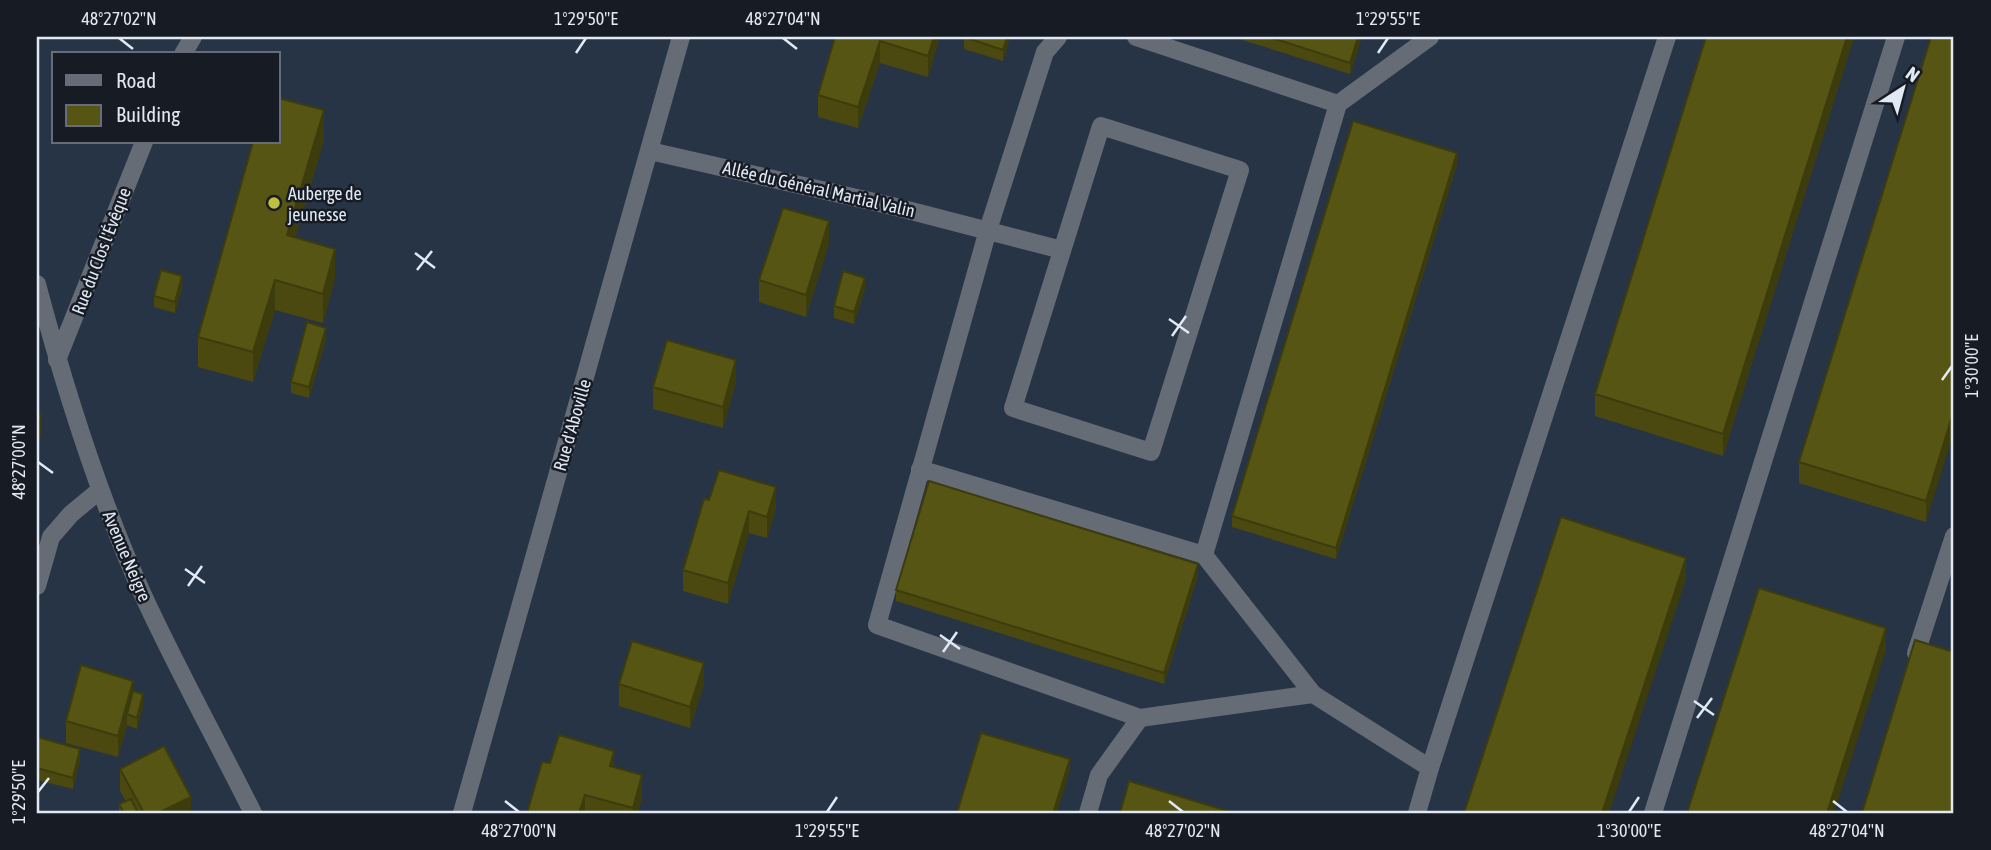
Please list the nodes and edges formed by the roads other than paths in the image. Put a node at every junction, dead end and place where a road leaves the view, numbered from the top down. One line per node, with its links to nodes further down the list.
1 (681, 37): 9 (street, Rue d'Aboville)
2 (1058, 37): 10 (street)
3 (1136, 37): 7 (street)
4 (1430, 37): 7 (street)
5 (1667, 37): 22 (street)
6 (1896, 37): 27 (street)
7 (1338, 104): 17 (street)
8 (143, 144): 13 (street, Rue du Clos l'Évêque)
9 (650, 151): 10 (street, Allée du Général Martial Valin); 24 (street, Rue d'Aboville)
10 (988, 230): 11 (street, Allée du Général Martial Valin); 14 (street)
11 (1062, 250): 11 (street)
12 (37, 284): 13 (street, Avenue Neigre)
13 (57, 360): 15 (street, Avenue Neigre)
14 (920, 469): 17 (street); 21 (street)
15 (100, 490): 18 (street); 23 (street, Avenue Neigre)
16 (1954, 536): 19 (street)
17 (1204, 555): 20 (street)
18 (37, 586)
19 (1916, 653)
20 (1313, 694): 21 (street); 22 (street)
21 (1140, 718): 25 (street)
22 (1430, 768): 26 (street)
23 (253, 813)
24 (462, 813)
25 (1088, 813)
26 (1417, 813)
27 (1653, 813)

